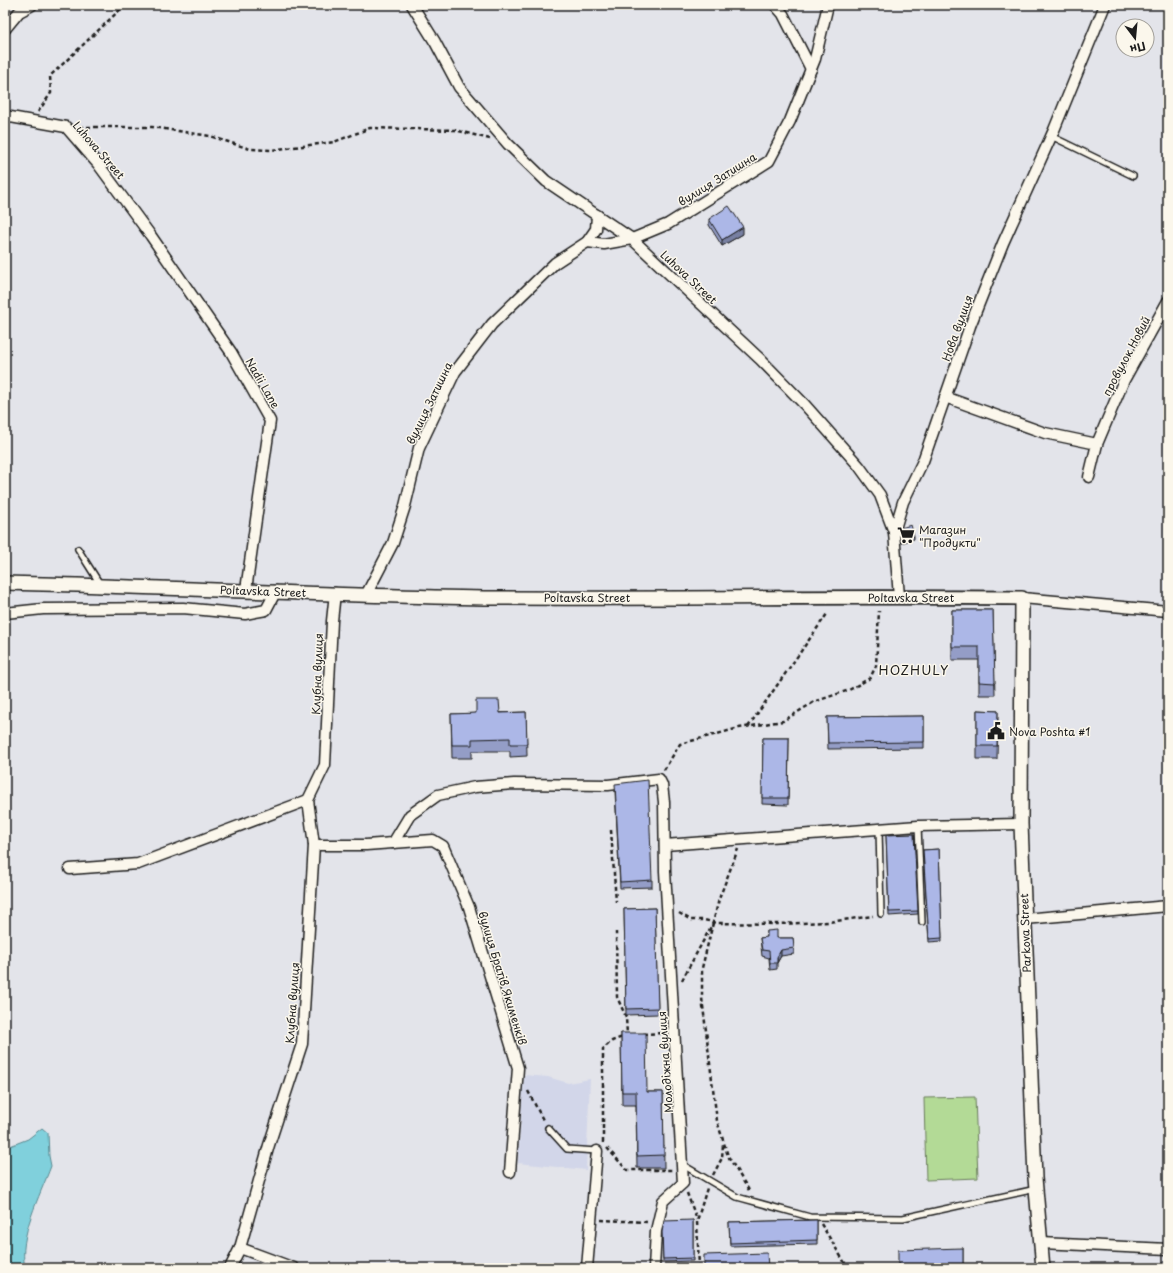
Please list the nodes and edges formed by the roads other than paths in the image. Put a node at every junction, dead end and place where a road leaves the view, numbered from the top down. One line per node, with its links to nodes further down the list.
1 (32, 5): 6 (street)
2 (412, 5): 11 (street, Luhova Street)
3 (775, 5): 7 (street)
4 (828, 5): 7 (street, вулиця Затишна)
5 (1105, 5): 9 (street, Нова вулиця)
6 (5, 30)
7 (811, 69): 13 (street, вулиця Затишна)
8 (5, 116): 12 (street, Luhova Street)
9 (1051, 136): 10 (lane); 16 (street, Нова вулиця)
10 (1133, 176)
11 (597, 215): 13 (street, Luhova Street); 14 (street, вулиця Затишна)
12 (151, 236): 23 (street, Nadii Lane)
13 (632, 239): 14 (street, вулиця Затишна); 19 (street, Luhova Street)
14 (587, 242): 26 (street, вулиця Затишна)
15 (1168, 301): 17 (street, провулок Новий)
16 (945, 397): 17 (street); 19 (street, Нова вулиця)
17 (1097, 444): 18 (street, провулок Новий)
18 (1089, 477)
19 (894, 532): 27 (street, Luhova Street)
20 (78, 549): 22 (lane)
21 (5, 583): 22 (street, Poltavska Street)
22 (101, 585): 23 (street, Poltavska Street)
23 (246, 590): 24 (street, Poltavska Street)
24 (276, 591): 25 (street, Poltavska Street); 30 (street)
25 (335, 593): 26 (street, Poltavska Street); 31 (street, Клубна вулиця)
26 (366, 595): 27 (street, Poltavska Street)
27 (899, 597): 28 (street, Poltavska Street)
28 (1022, 598): 29 (street, Poltavska Street); 32 (street, Parkova Street)
29 (1168, 611)
30 (5, 613)
31 (308, 800): 36 (street, Клубна вулиця); 38 (street)
32 (1021, 824): 33 (street); 41 (street, Parkova Street)
33 (918, 826): 34 (street); 42 (lane)
34 (879, 829): 37 (street); 40 (lane)
35 (394, 843): 36 (street, вулиця Братів Якименків); 37 (street, Молодіжна вулиця); 46 (street, вулиця Братів Якименків)
36 (314, 845): 49 (street, Клубна вулиця)
37 (665, 845): 45 (street, Молодіжна вулиця)
38 (70, 870)
39 (1168, 906): 41 (street)
40 (881, 914)
41 (1025, 919): 47 (street, Parkova Street)
42 (922, 922)
43 (548, 1128): 44 (lane)
44 (600, 1147): 53 (street)
45 (683, 1168): 47 (lane); 54 (street, Молодіжна вулиця)
46 (510, 1172)
47 (1036, 1189): 48 (street, Parkova Street)
48 (1042, 1243): 50 (street); 55 (street, Parkova Street)
49 (240, 1248): 51 (street, Клубна вулиця); 52 (street)
50 (1168, 1249)
51 (230, 1268)
52 (294, 1268)
53 (587, 1268)
54 (654, 1268)
55 (1043, 1268)

